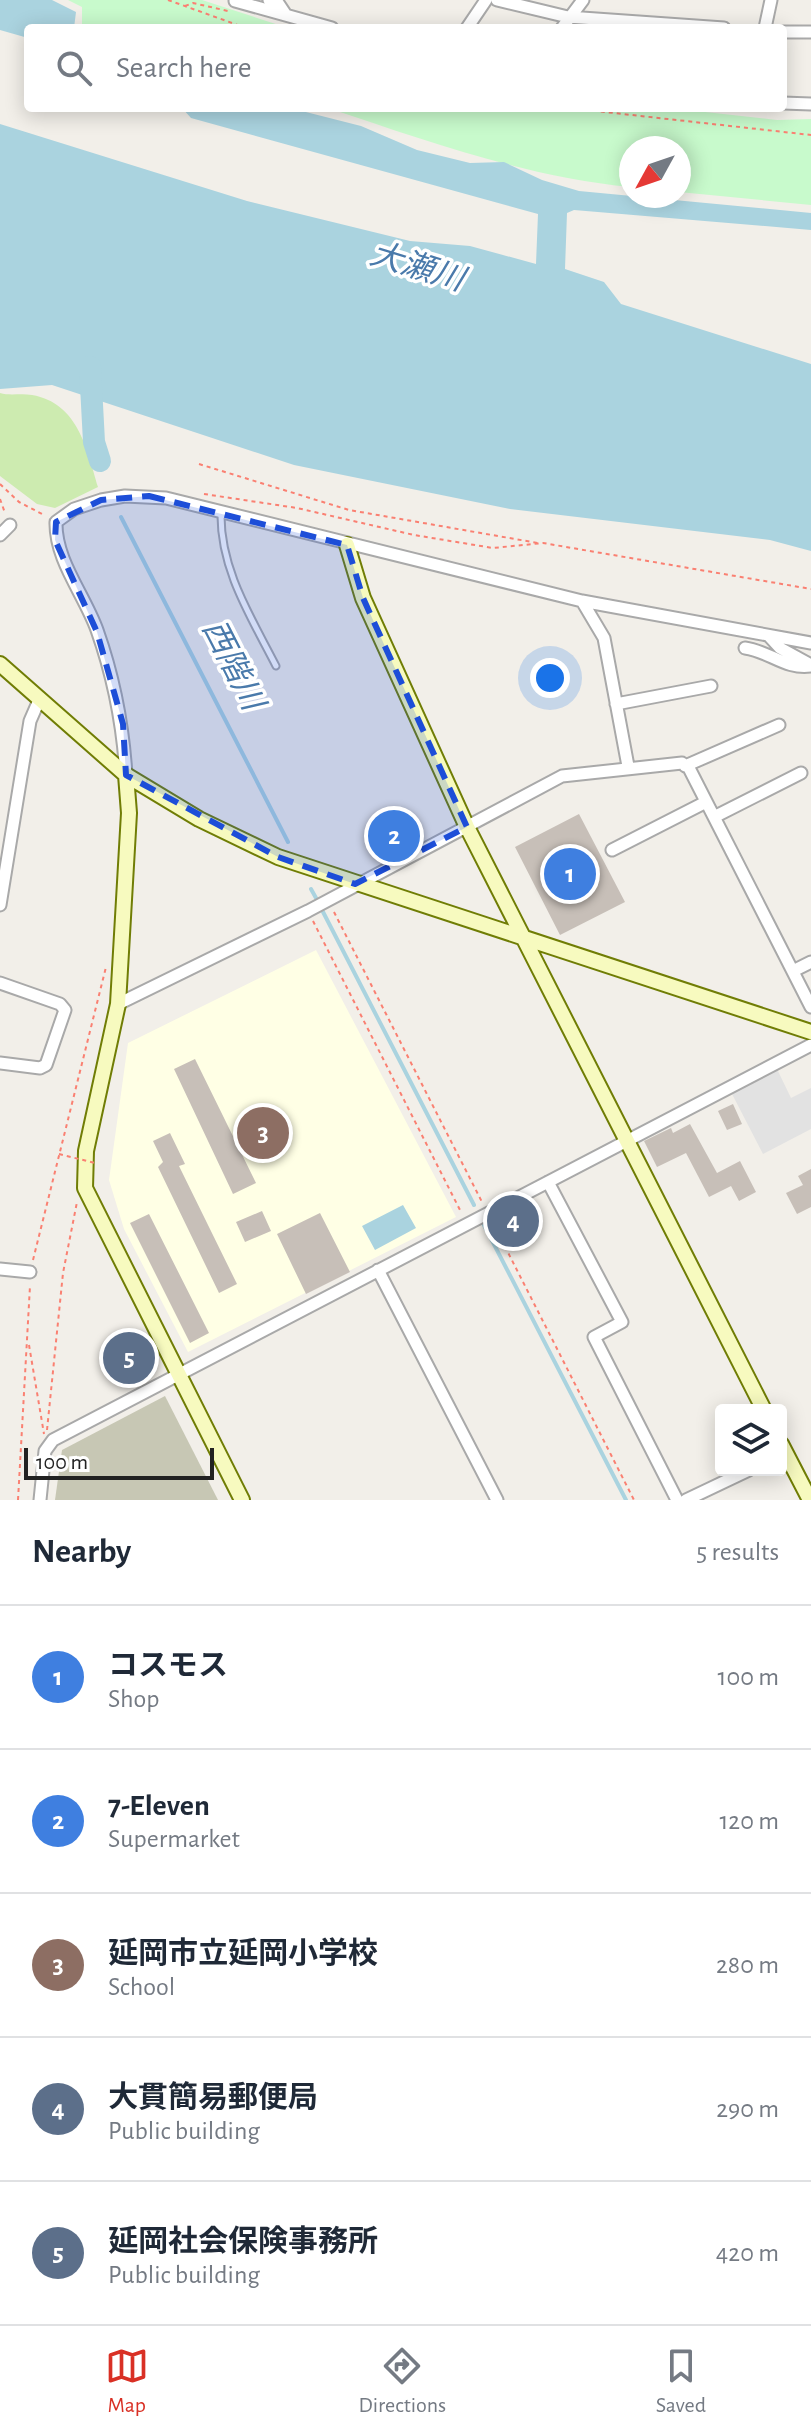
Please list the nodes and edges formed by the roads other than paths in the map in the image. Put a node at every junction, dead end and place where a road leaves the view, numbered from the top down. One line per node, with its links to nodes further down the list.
1 (269, 0): 7 (street)
2 (486, 0): 10 (street)
3 (497, 0): 8 (street)
4 (583, 0): 8 (street)
5 (771, 0): 13 (street)
6 (235, 1): 7 (street)
7 (286, 15): 9 (street)
8 (568, 17): 11 (street); 12 (street)
9 (318, 24)
10 (470, 24)
11 (564, 24)
12 (667, 24)
13 (766, 24)
14 (787, 32): 15 (street)
15 (811, 32)
16 (787, 103): 17 (street)
17 (811, 104)
18 (221, 512): 21 (street); 27 (lane); 36 (street)
19 (10, 525): 20 (street)
20 (0, 535)
21 (347, 545): 22 (street); 39 (street)
22 (582, 601): 23 (street); 31 (street)
23 (769, 636): 24 (street); 28 (street)
24 (811, 643)
25 (745, 648): 28 (street)
26 (0, 664): 30 (street)
27 (276, 666)
28 (811, 666)
29 (711, 686): 31 (street)
30 (40, 698): 36 (street); 42 (street)
31 (616, 704): 33 (street)
32 (779, 725): 34 (street)
33 (628, 766): 34 (street); 39 (street)
34 (685, 766): 37 (street)
35 (801, 773): 38 (street)
36 (126, 775): 41 (street); 47 (street)
37 (706, 802): 38 (street); 40 (street)
38 (714, 817): 45 (street)
39 (467, 827): 41 (street); 43 (street)
40 (612, 850)
41 (355, 884): 43 (street); 47 (street)
42 (0, 905)
43 (522, 937): 49 (street); 52 (street)
44 (811, 962): 45 (street)
45 (793, 971): 48 (street)
46 (0, 983): 51 (street)
47 (118, 1004): 57 (street)
48 (811, 1007)
49 (811, 1032)
50 (811, 1045): 52 (street)
51 (0, 1063)
52 (626, 1141): 53 (street); 58 (street)
53 (548, 1182): 55 (street); 64 (street)
54 (0, 1269): 56 (street)
55 (378, 1270): 57 (street); 63 (street)
56 (30, 1272)
57 (177, 1373): 61 (street); 62 (street)
58 (761, 1404)
59 (787, 1458): 66 (street)
60 (736, 1476): 65 (street)
61 (40, 1500)
62 (242, 1500)
63 (497, 1500)
64 (677, 1500)
65 (686, 1500)
66 (810, 1500)

